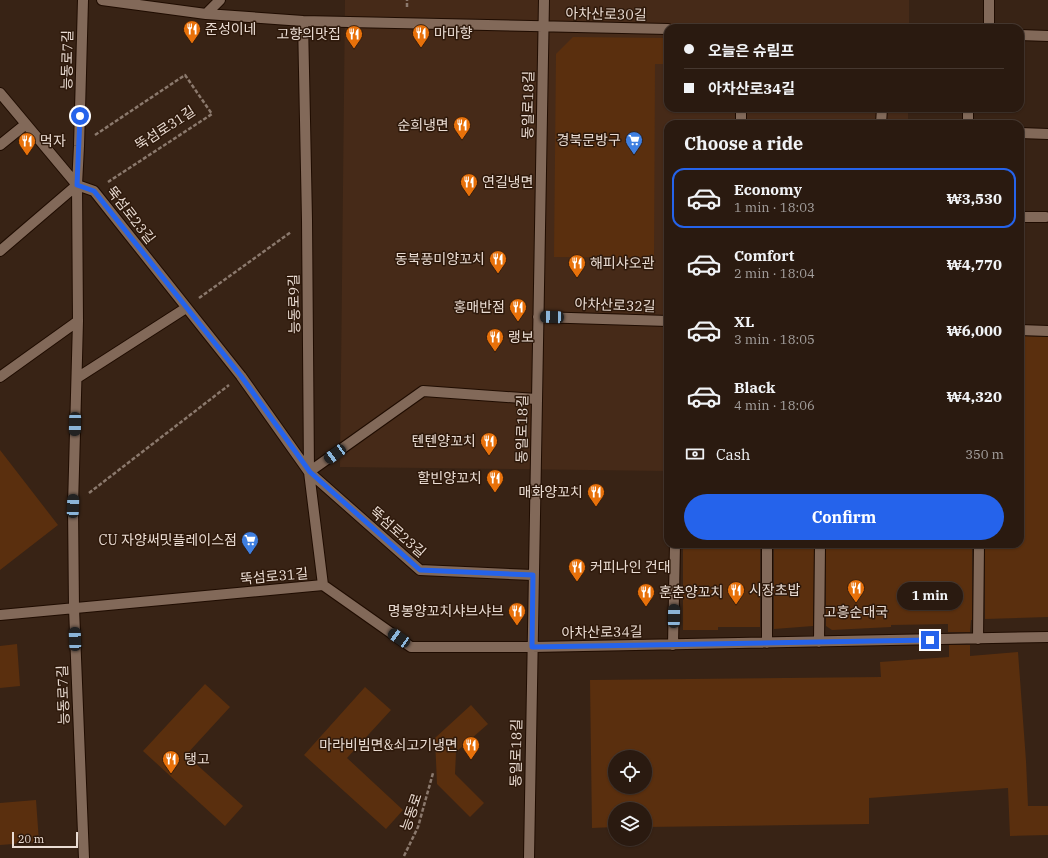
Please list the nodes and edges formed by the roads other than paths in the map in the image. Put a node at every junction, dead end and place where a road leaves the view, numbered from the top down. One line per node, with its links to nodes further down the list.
1 (83, 0): 18 (street, 능동로7길)
2 (102, 0): 6 (street, 아차산로30길)
3 (220, 0): 6 (street)
4 (544, 0): 9 (street, 동일로18길)
5 (989, 0): 8 (street)
6 (206, 14): 7 (street, 아차산로30길)
7 (303, 21): 9 (street, 아차산로30길); 31 (street, 능동로9길)
8 (989, 24)
9 (543, 27): 10 (street, 아차산로30길); 23 (street, 동일로18길)
10 (664, 29)
11 (1024, 36): 12 (street)
12 (1048, 36)
13 (0, 93): 14 (street)
14 (26, 124): 17 (street); 18 (street)
15 (1024, 134): 16 (street)
16 (1048, 134)
17 (0, 145)
18 (77, 185): 21 (street); 22 (street, 뚝섬로23길); 25 (street, 능동로7길)
19 (1024, 217): 20 (street)
20 (1046, 218)
21 (0, 251)
22 (186, 308): 29 (street); 31 (street, 뚝섬로23길)
23 (538, 317): 24 (street, 아차산로32길); 30 (street, 동일로18길)
24 (664, 320)
25 (78, 321): 28 (street); 29 (street, 능동로7길)
26 (1024, 330): 27 (street)
27 (1048, 331)
28 (0, 378)
29 (77, 378): 38 (street, 능동로7길)
30 (536, 399): 31 (street); 36 (street, 동일로18길)
31 (310, 472): 36 (street, 뚝섬로23길); 37 (street, 능동로9길)
32 (675, 548): 44 (street)
33 (767, 548): 43 (street)
34 (820, 548): 42 (street)
35 (979, 548): 41 (street)
36 (533, 575): 45 (street, 동일로18길)
37 (323, 585): 38 (street, 뚝섬로31길); 45 (street, 뚝섬로31길)
38 (74, 608): 39 (street, 뚝섬로31길); 46 (street, 능동로7길)
39 (0, 615)
40 (1048, 637): 41 (street, 아차산로34길)
41 (978, 639): 42 (street, 아차산로34길)
42 (819, 642): 43 (street, 아차산로34길)
43 (767, 643): 44 (street, 아차산로34길)
44 (673, 645): 45 (street, 아차산로34길)
45 (532, 647): 47 (street, 동일로18길)
46 (84, 858)
47 (529, 858)

